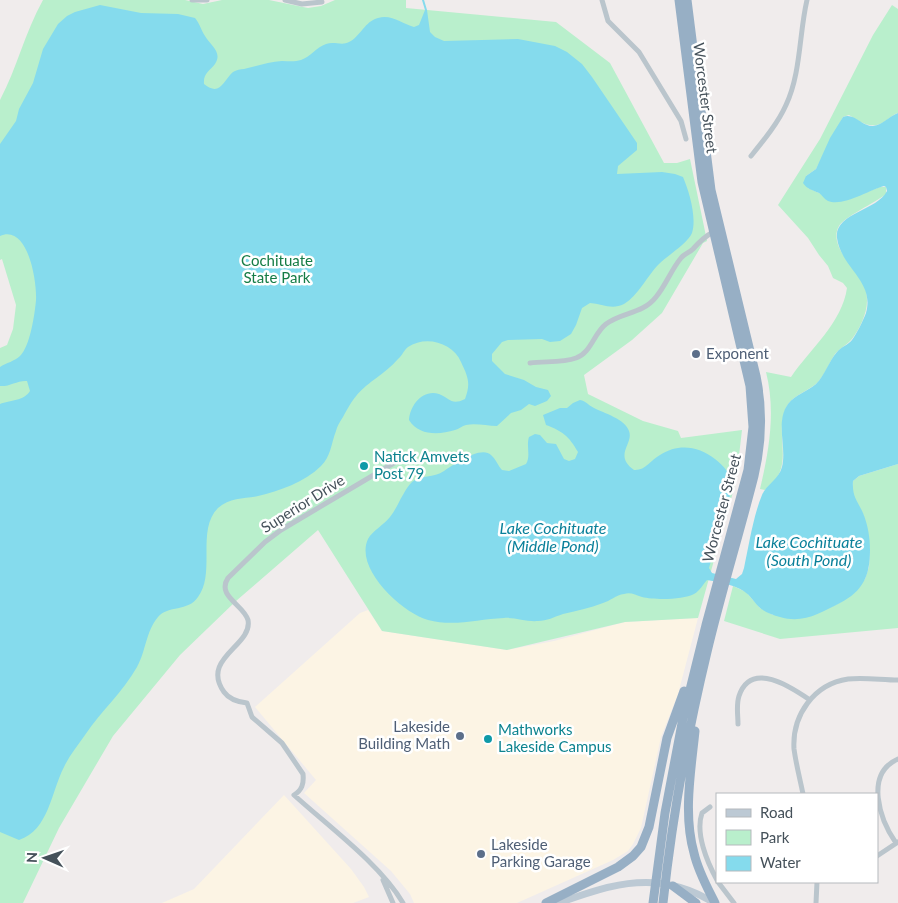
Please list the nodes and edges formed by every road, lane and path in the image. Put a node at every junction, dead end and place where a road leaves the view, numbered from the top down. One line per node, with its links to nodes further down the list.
1 (192, 0): 2 (street)
2 (207, 0)
3 (285, 0): 8 (street)
4 (602, 0): 9 (street)
5 (679, 0): 11 (highway, Worcester Street)
6 (687, 0): 14 (highway, Worcester Street)
7 (807, 0): 10 (street)
8 (322, 2)
9 (686, 139)
10 (751, 156)
11 (713, 232): 12 (street); 14 (highway, Worcester Street)
12 (530, 363)
13 (404, 457): 26 (street, Superior Drive)
14 (724, 571): 15 (highway, Worcester Street)
15 (720, 586): 16 (highway, Worcester Street); 18 (highway, Worcester Street)
16 (700, 649): 33 (highway); 35 (highway, Worcester Street)
17 (898, 680): 19 (street)
18 (699, 687): 36 (highway, Worcester Street); 38 (highway)
19 (810, 700): 20 (street); 22 (street)
20 (738, 724)
21 (898, 759): 24 (street)
22 (803, 793)
23 (710, 807): 27 (street)
24 (897, 842): 25 (street)
25 (878, 855)
26 (381, 875): 31 (street, Superior Drive); 32 (street, Superior Drive)
27 (716, 878)
28 (719, 883): 39 (street)
29 (817, 883): 40 (street)
30 (673, 886): 34 (main road); 37 (highway); 38 (main road)
31 (393, 903)
32 (403, 903)
33 (546, 903)
34 (559, 903)
35 (654, 903)
36 (663, 903)
37 (696, 903)
38 (714, 903)
39 (734, 903)
40 (816, 903)

